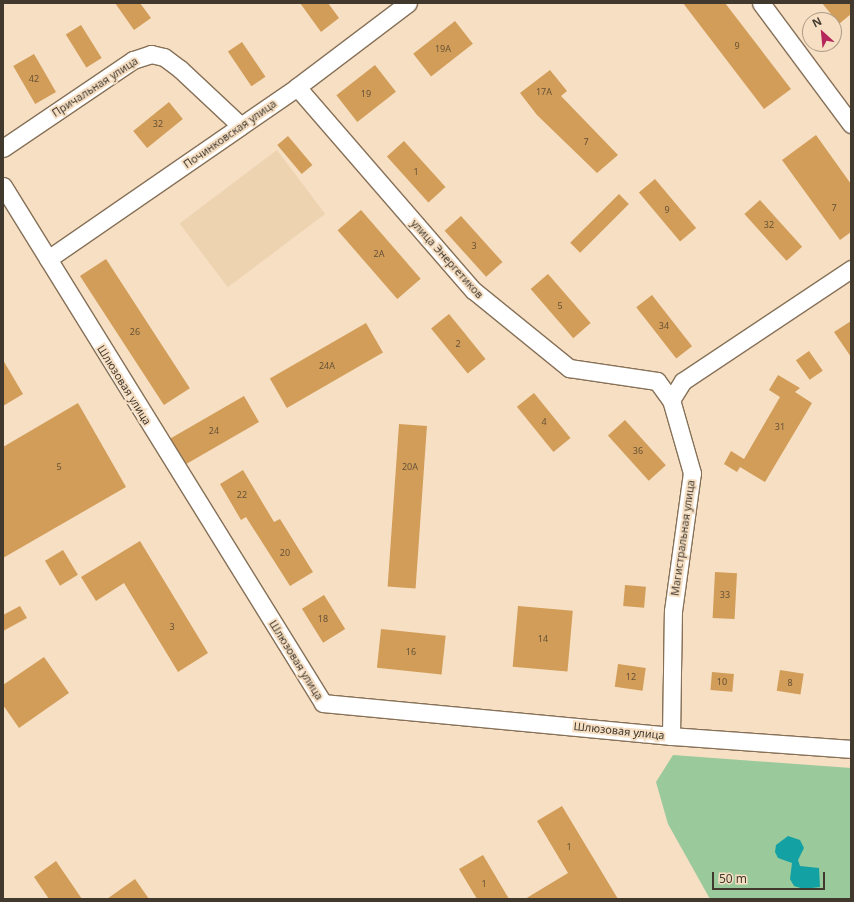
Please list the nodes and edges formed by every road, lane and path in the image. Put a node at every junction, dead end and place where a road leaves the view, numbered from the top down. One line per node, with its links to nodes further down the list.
1 (408, 3): 3 (street, Починковская улица)
2 (761, 3): 4 (street)
3 (297, 87): 5 (street, Починковская улица); 10 (street, улица Энергетиков)
4 (851, 124)
5 (241, 126): 6 (street, Причальная улица); 8 (street, Починковская улица)
6 (3, 148)
7 (3, 186): 8 (street, Шлюзовая улица)
8 (48, 259): 11 (street, Шлюзовая улица)
9 (851, 269): 10 (street)
10 (672, 400): 11 (street, Магистральная улица)
11 (671, 736): 12 (street, Шлюзовая улица)
12 (851, 749)

